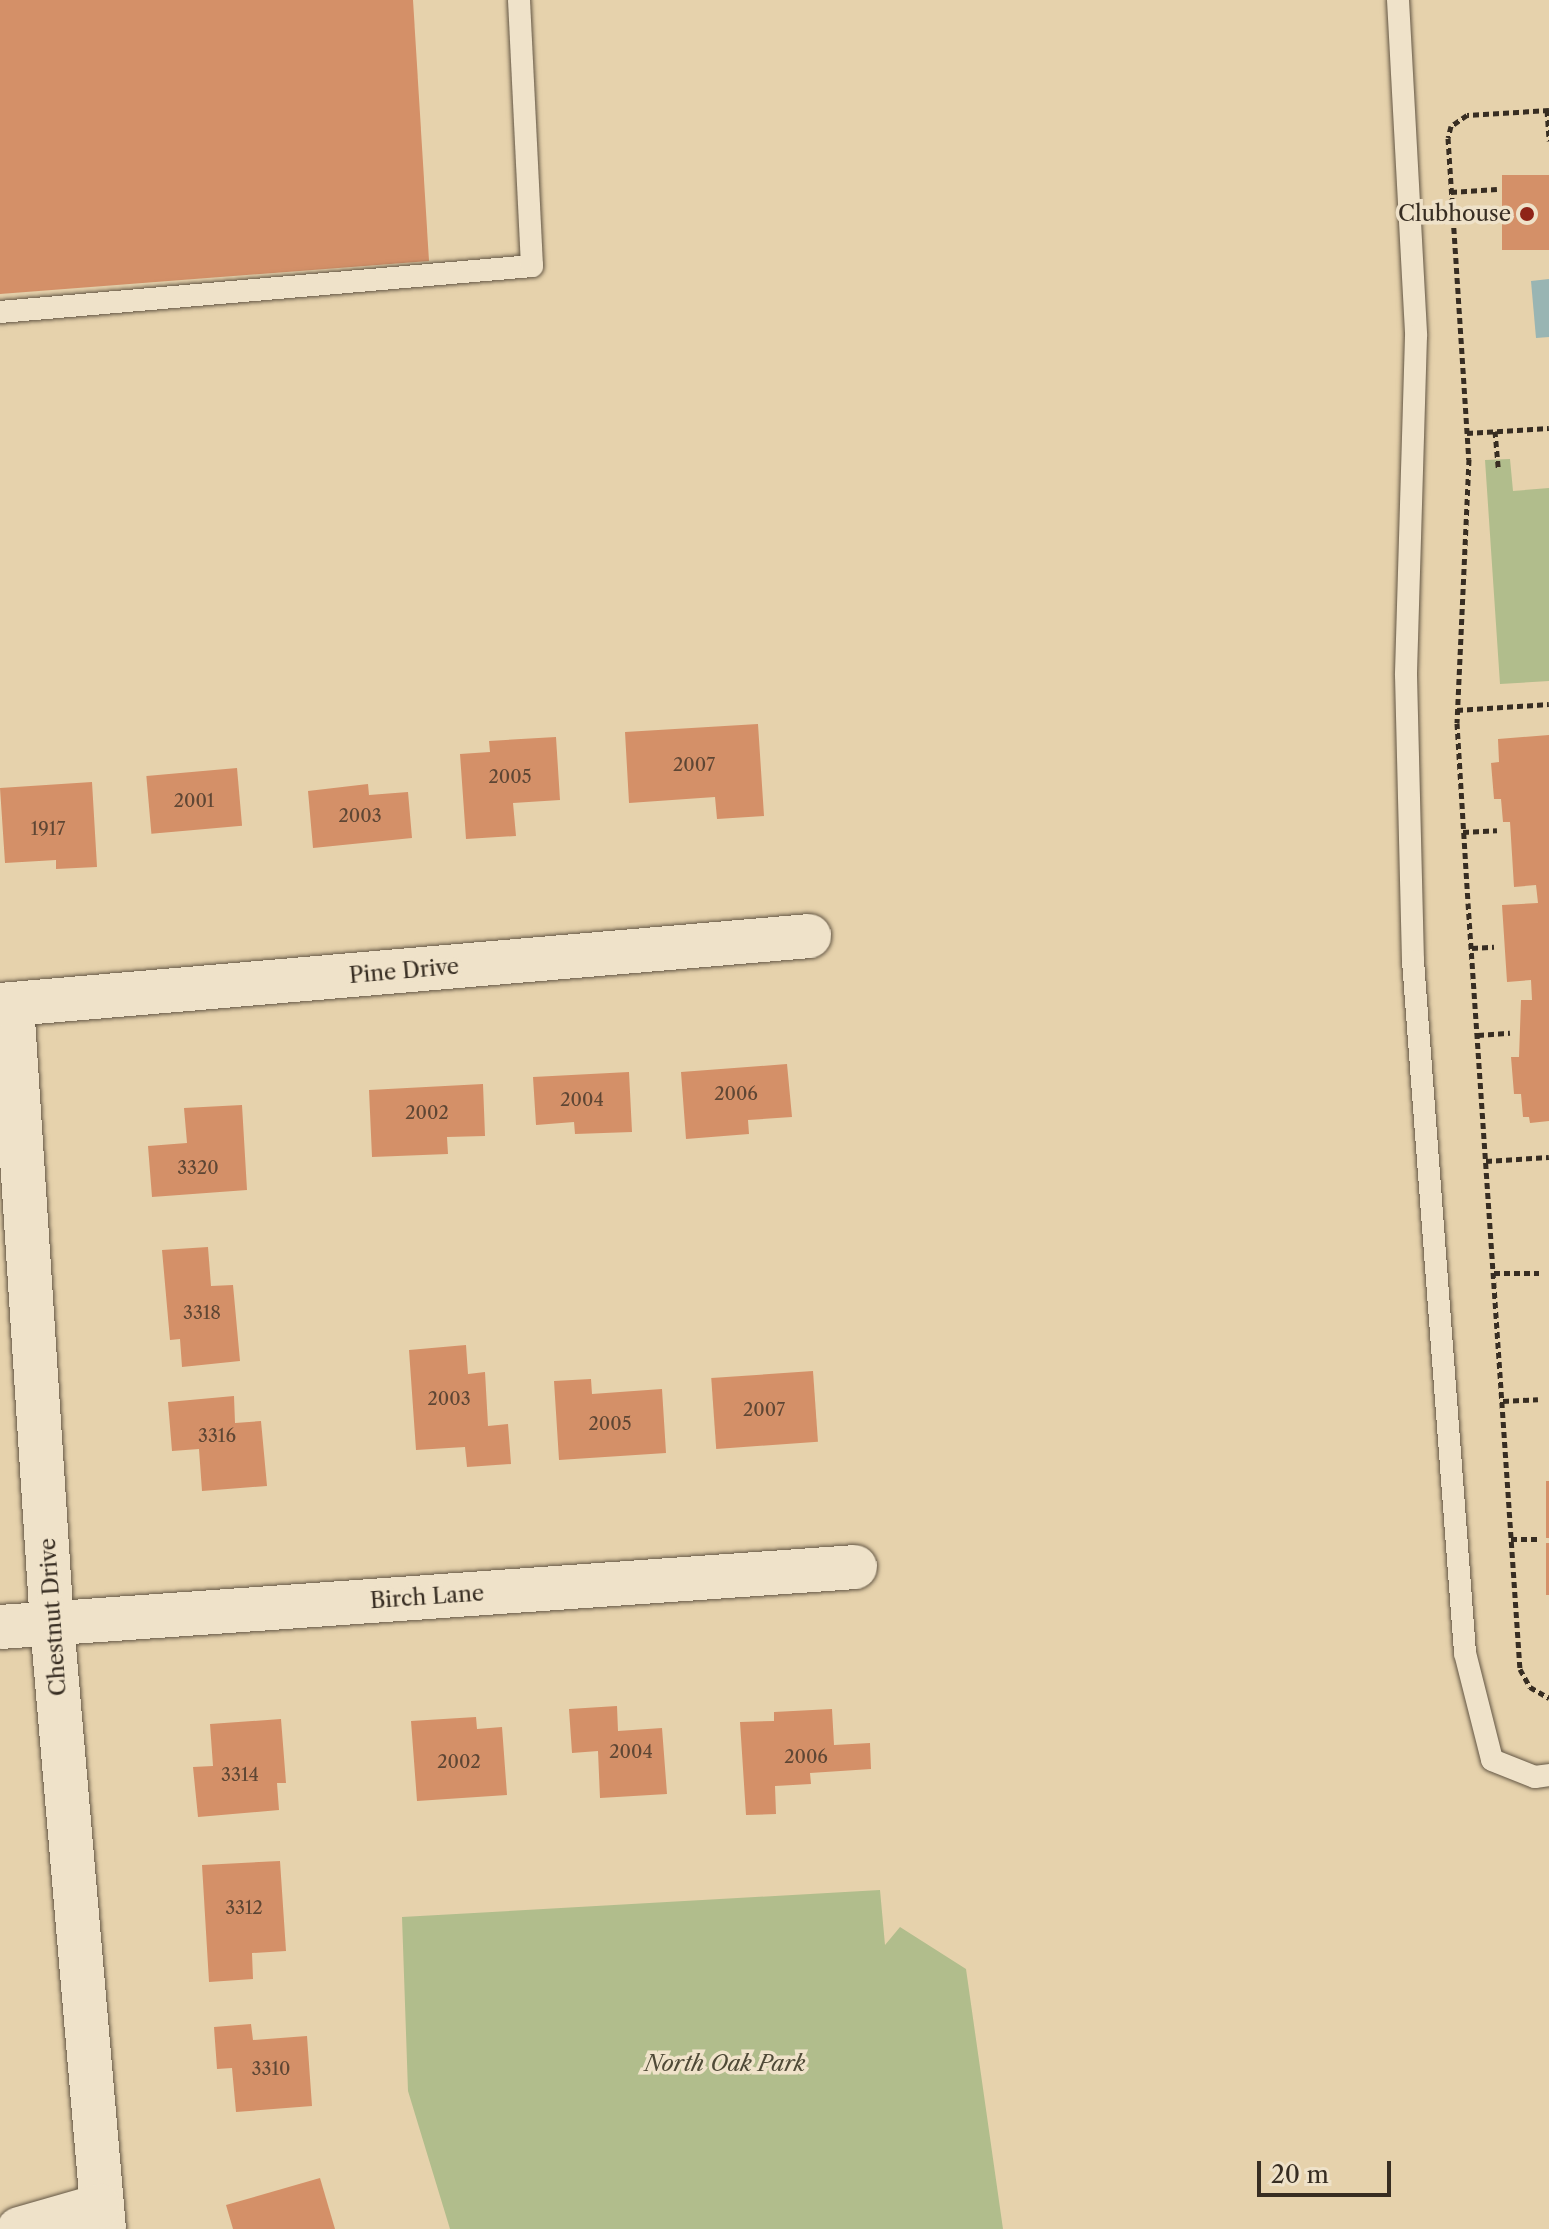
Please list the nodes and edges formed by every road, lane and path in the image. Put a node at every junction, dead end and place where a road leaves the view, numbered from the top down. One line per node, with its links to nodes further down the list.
1 (519, 0): 7 (lane)
2 (1398, 0): 34 (lane)
3 (1548, 110): 4 (path); 6 (path)
4 (1549, 141)
5 (1497, 189): 6 (path)
6 (1451, 192): 10 (path)
7 (0, 312)
8 (1549, 428): 9 (path)
9 (1495, 431): 10 (path); 11 (path)
10 (1467, 433): 13 (path)
11 (1498, 468)
12 (1549, 704): 13 (path)
13 (1457, 710): 15 (path)
14 (1497, 830): 15 (path)
15 (1463, 832): 18 (path)
16 (809, 936): 19 (street, Pine Drive)
17 (1494, 947): 18 (path)
18 (1472, 948): 21 (path)
19 (6, 1005): 31 (street, Chestnut Drive)
20 (1510, 1033): 21 (path)
21 (1478, 1035): 23 (path)
22 (1549, 1157): 23 (path)
23 (1486, 1161): 24 (path)
24 (1494, 1273): 25 (path); 27 (path)
25 (1539, 1273)
26 (1538, 1399): 27 (path)
27 (1503, 1401): 28 (path)
28 (1511, 1539): 29 (path); 33 (path)
29 (1537, 1539)
30 (855, 1567): 31 (street, Birch Lane)
31 (52, 1624): 32 (street, Birch Lane); 35 (street, Chestnut Drive)
32 (0, 1627)
33 (1549, 1698)
34 (1549, 1775)
35 (102, 2218): 36 (street)
36 (19, 2229)

